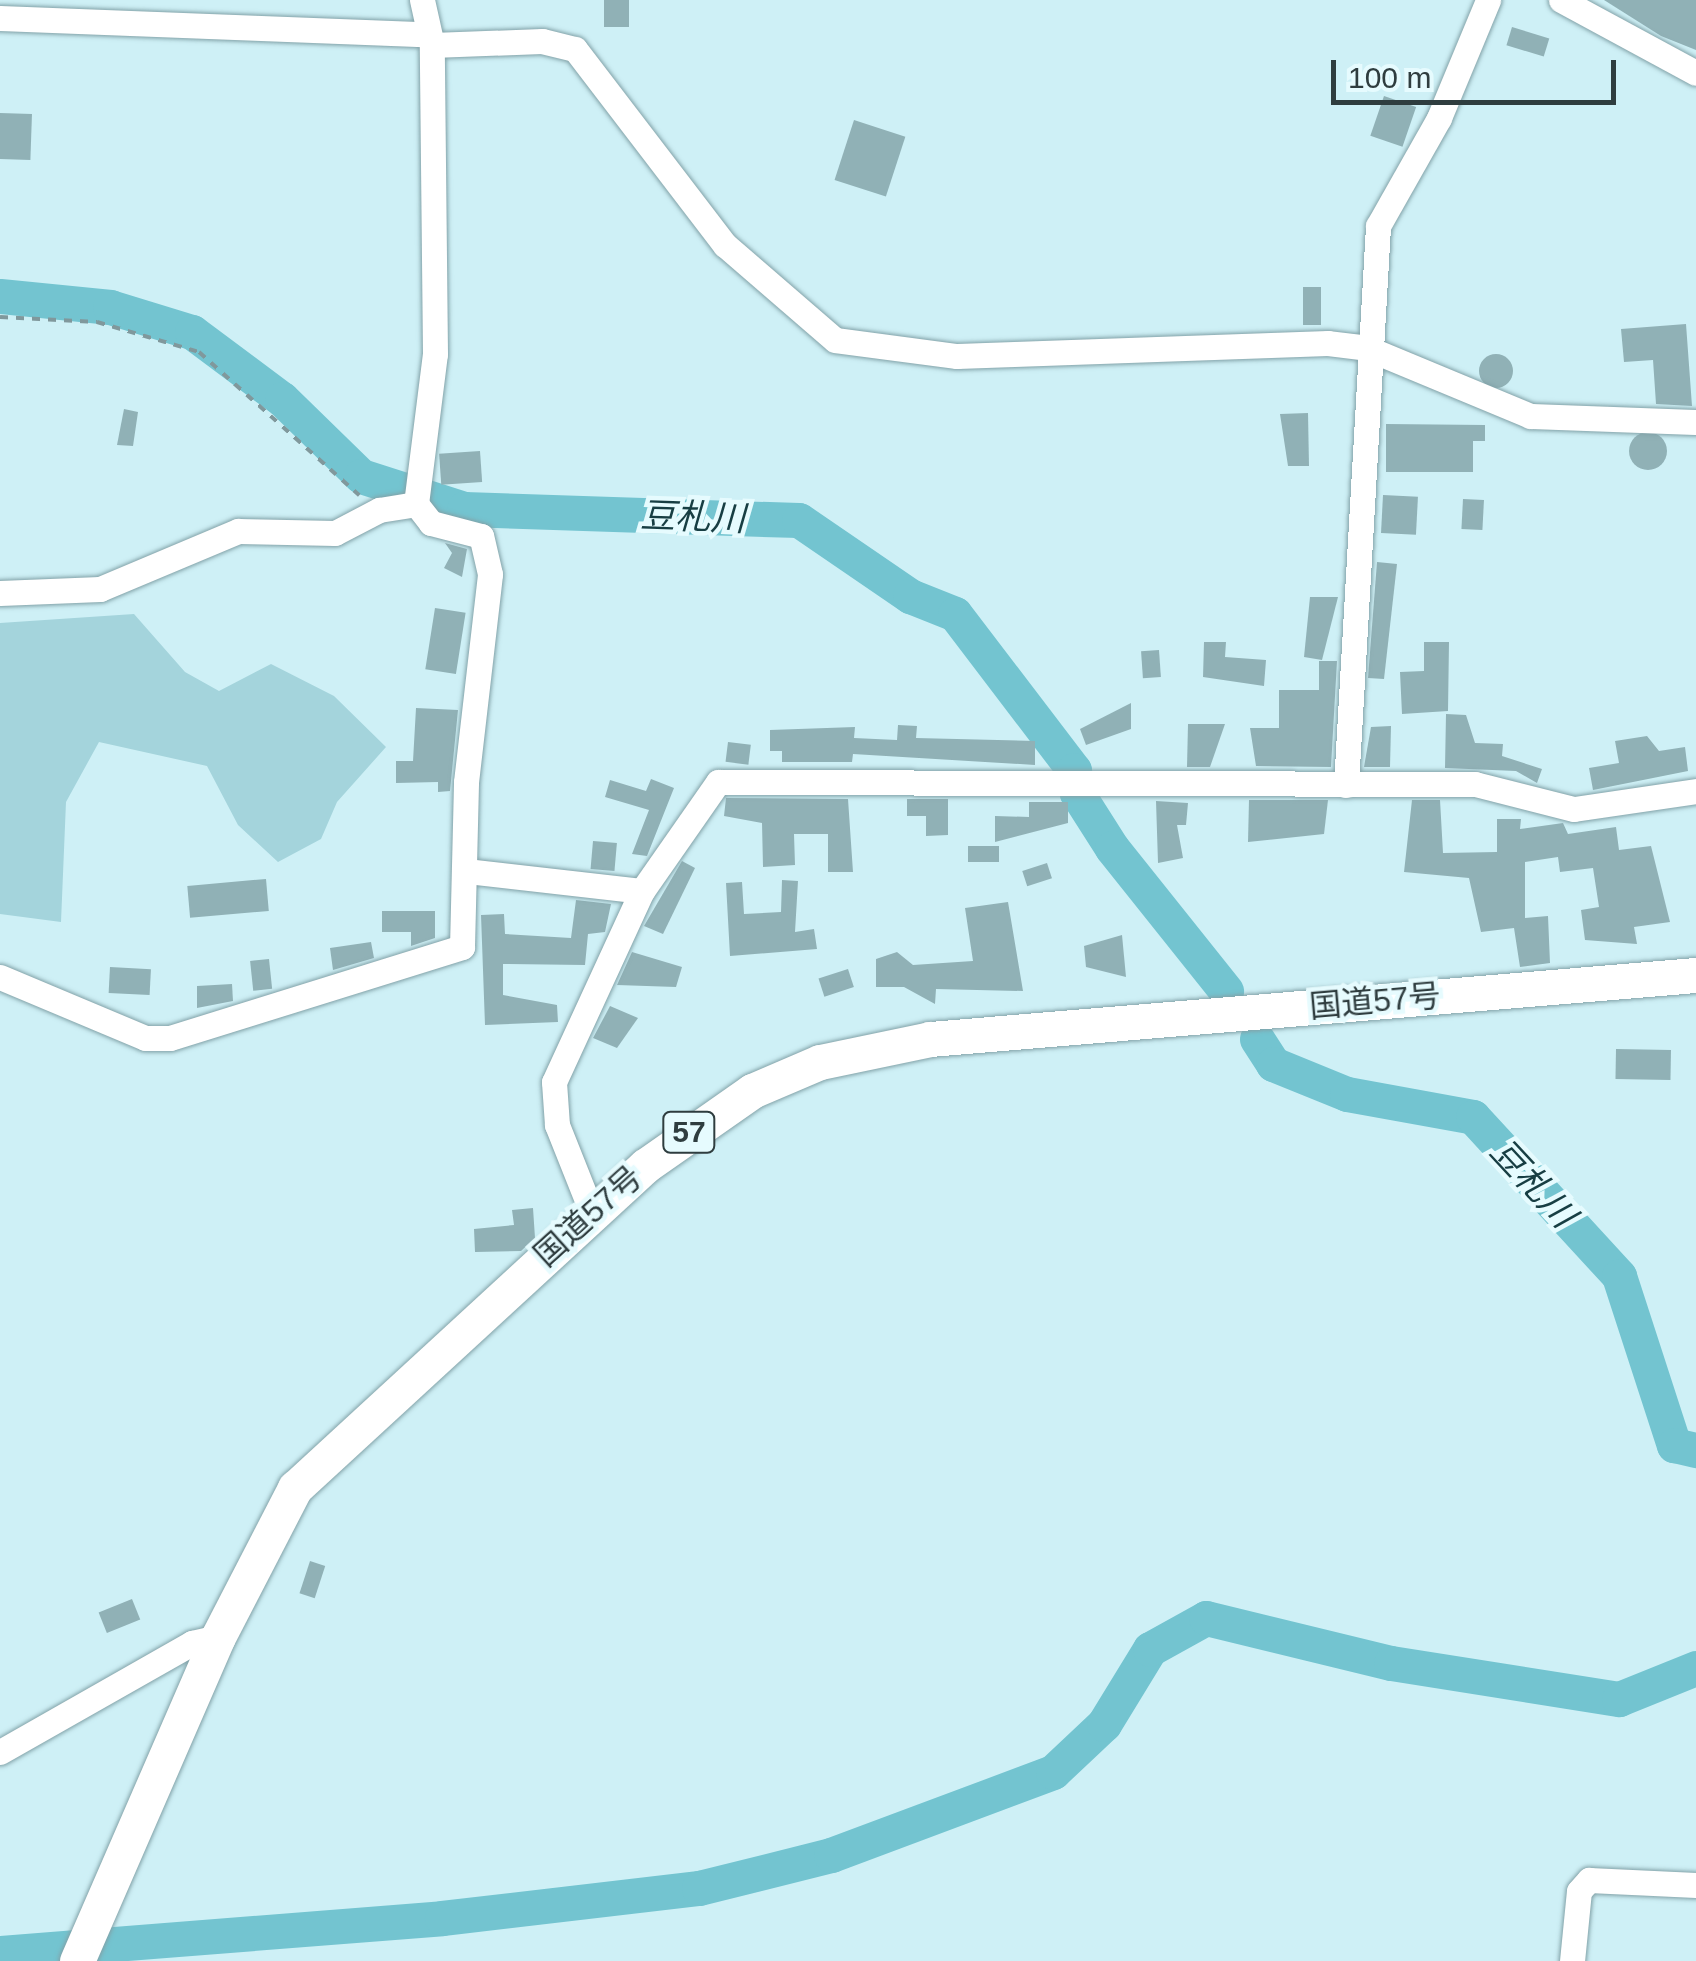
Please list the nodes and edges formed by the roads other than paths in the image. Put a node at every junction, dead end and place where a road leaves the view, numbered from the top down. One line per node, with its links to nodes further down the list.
1 (422, 0): 6 (street)
2 (1488, 0): 8 (street)
3 (1561, 0): 7 (street)
4 (70, 10): 5 (street); 6 (street)
5 (0, 18)
6 (428, 40): 8 (street); 10 (street)
7 (1696, 73)
8 (1366, 348): 9 (street); 12 (street)
9 (1696, 422)
10 (416, 504): 11 (street); 14 (street)
11 (0, 594)
12 (1346, 785): 13 (street); 15 (street)
13 (1696, 792)
14 (467, 871): 15 (street); 17 (street)
15 (642, 891): 18 (street)
16 (1696, 975): 18 (highway, 国道57号 / 57)
17 (0, 976)
18 (592, 1213): 19 (highway, 国道57号 / 57)
19 (218, 1638): 20 (street); 22 (highway, 国道57号 / 57)
20 (0, 1752)
21 (1696, 1885): 23 (street)
22 (81, 1950)
23 (1572, 1961)

